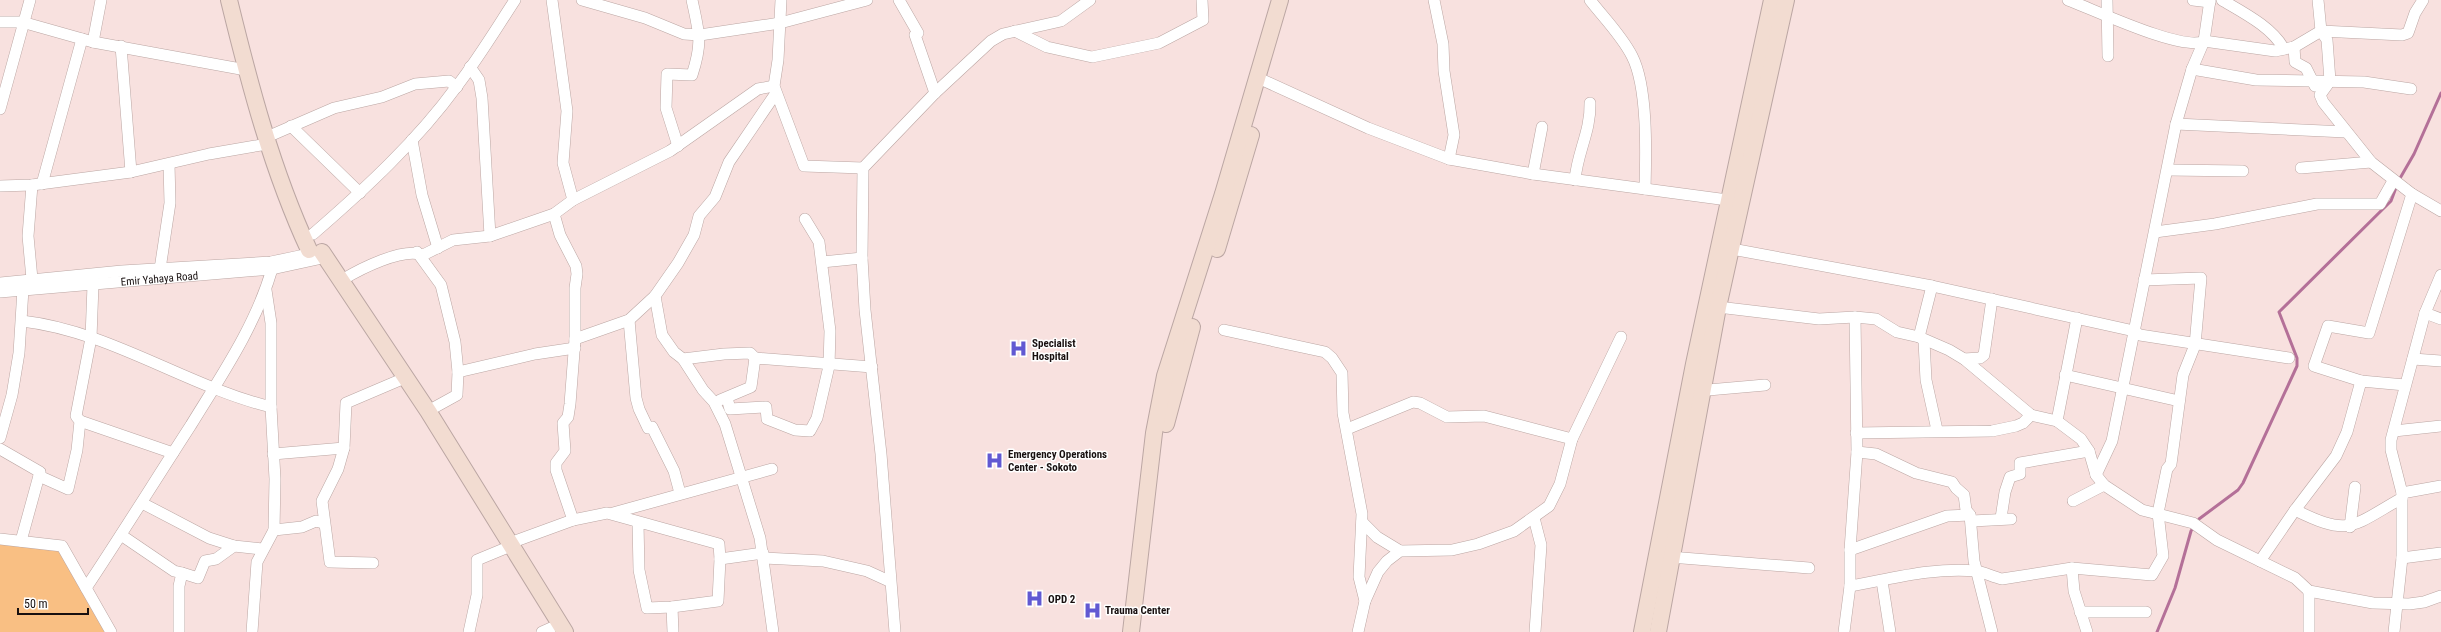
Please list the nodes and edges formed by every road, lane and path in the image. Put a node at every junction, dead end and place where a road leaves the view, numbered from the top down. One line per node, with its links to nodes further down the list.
1 (30, 0): 28 (street)
2 (101, 0): 35 (street)
3 (230, 0): 41 (main road)
4 (239, 0): 56 (main road)
5 (515, 0): 39 (street)
6 (552, 0): 75 (street)
7 (582, 0): 32 (street)
8 (692, 0): 32 (street)
9 (781, 0): 29 (street)
10 (867, 0): 29 (street)
11 (899, 0): 48 (street)
12 (1090, 0): 30 (street)
13 (1202, 0): 30 (street)
14 (1282, 0): 42 (main road)
15 (1434, 0): 59 (street)
16 (1590, 0): 72 (street)
17 (1772, 0): 76 (main road)
18 (1786, 0): 76 (main road)
19 (2068, 0): 26 (street)
20 (2107, 0): 26 (street)
21 (2193, 0): 25 (street)
22 (2222, 0): 37 (street)
23 (2318, 0): 31 (street)
24 (2423, 0): 31 (street)
25 (2210, 1): 34 (street)
26 (2108, 14): 34 (street); 38 (street)
27 (0, 22): 28 (street)
28 (22, 22): 33 (street); 51 (street)
29 (780, 24): 32 (street); 46 (street)
30 (1015, 31): 48 (street)
31 (2321, 31): 37 (street); 44 (street)
32 (700, 35): 58 (street)
33 (82, 39): 35 (street); 70 (street)
34 (2204, 41): 37 (street); 40 (street)
35 (93, 42): 36 (street)
36 (121, 46): 41 (street); 66 (street)
37 (2289, 48): 43 (street)
38 (2108, 56)
39 (470, 67): 45 (street); 82 (street)
40 (2192, 69): 43 (street); 52 (street)
41 (246, 70): 56 (main road)
42 (1261, 79): 59 (street); 216 (main road); 217 (main road)
43 (2312, 81): 44 (street); 49 (street)
44 (2330, 81): 47 (street); 49 (street)
45 (457, 87): 53 (street); 57 (street)
46 (775, 89): 58 (street); 62 (street); 101 (street)
47 (2411, 89)
48 (935, 92): 62 (street)
49 (2320, 95): 55 (street)
50 (1590, 103): 68 (street)
51 (0, 109)
52 (2176, 124): 55 (street); 64 (street)
53 (291, 126): 56 (street); 73 (street)
54 (1542, 127): 67 (street)
55 (2346, 132): 60 (street)
56 (270, 139): 61 (street); 81 (main road); 86 (main road)
57 (412, 140): 73 (street); 83 (street)
58 (678, 146): 75 (street)
59 (1450, 159): 67 (street)
60 (2371, 162): 63 (street); 69 (street)
61 (169, 164): 66 (street); 89 (street)
62 (863, 168): 87 (street)
63 (2301, 168)
64 (2168, 170): 65 (street); 80 (street)
65 (2243, 171)
66 (131, 172): 70 (street)
67 (1533, 174): 68 (street)
68 (1575, 180): 72 (street)
69 (2396, 183): 74 (street); 80 (street)
70 (37, 185): 71 (street); 92 (street)
71 (0, 186)
72 (1645, 189): 76 (street)
73 (360, 193): 81 (street)
74 (2412, 194): 77 (street); 128 (street)
75 (573, 200): 78 (street)
76 (1736, 201): 84 (main road); 219 (main road)
77 (2441, 210)
78 (554, 214): 82 (street); 115 (street)
79 (805, 219): 88 (street)
80 (2155, 232): 94 (street)
81 (313, 234): 86 (main road)
82 (490, 236): 83 (street)
83 (438, 248): 85 (street)
84 (1732, 249): 97 (street); 103 (main road)
85 (417, 252): 93 (street); 125 (street)
86 (315, 253): 89 (street, Emir Yahaya Road); 90 (street, Emir Yahaya Road); 93 (main road); 127 (main road)
87 (862, 258): 88 (street); 124 (street)
88 (822, 262): 123 (street)
89 (160, 269): 92 (street, Emir Yahaya Road)
90 (272, 269): 96 (street, Emir Yahaya Road); 99 (street)
91 (2441, 275): 104 (street)
92 (32, 279): 95 (street, Emir Yahaya Road)
93 (342, 280): 138 (main road)
94 (2144, 280): 111 (street); 116 (street)
95 (0, 283)
96 (93, 285): 98 (street, Emir Yahaya Road); 113 (street)
97 (1932, 286): 102 (street); 114 (street)
98 (23, 289): 100 (street, Emir Yahaya Road); 109 (street)
99 (266, 290): 131 (street); 137 (street)
100 (0, 292)
101 (655, 296): 108 (street); 119 (street)
102 (1992, 299): 106 (street); 120 (street)
103 (1718, 307): 105 (street); 187 (main road)
104 (2425, 313): 107 (street); 121 (street)
105 (1855, 317): 114 (street); 146 (street)
106 (2077, 318): 111 (street); 126 (street)
107 (2441, 319)
108 (629, 320): 115 (street); 162 (street)
109 (22, 321): 113 (street); 147 (street)
110 (1224, 330): 143 (street)
111 (2134, 331): 116 (street); 132 (street)
112 (1621, 337): 148 (street)
113 (91, 338): 131 (street); 140 (street)
114 (1922, 339): 120 (street); 144 (street)
115 (575, 343): 125 (street); 171 (street)
116 (2195, 345): 118 (street); 135 (street)
117 (755, 358): 119 (street); 123 (street); 134 (street)
118 (2289, 358)
119 (683, 359): 136 (street)
120 (1964, 359): 139 (street)
121 (2413, 359): 122 (street); 130 (street)
122 (2441, 361)
123 (829, 366): 124 (street); 134 (street)
124 (872, 367): 197 (street)
125 (458, 372): 138 (street)
126 (2065, 375): 132 (street); 141 (street)
127 (400, 380): 149 (street); 181 (main road)
128 (2360, 381): 130 (street); 166 (street)
129 (1765, 385): 133 (street)
130 (2405, 385): 145 (street)
131 (214, 388): 137 (street); 153 (street)
132 (2123, 388): 135 (street); 156 (street)
133 (1708, 390)
134 (727, 398): 136 (street)
135 (2179, 400): 168 (street)
136 (714, 402): 158 (street)
137 (271, 407): 154 (street)
138 (428, 411): 181 (main road)
139 (2031, 415): 141 (street); 144 (street)
140 (80, 421): 153 (street); 157 (street)
141 (2057, 421): 151 (street)
142 (2441, 426): 145 (street)
143 (1346, 429): 148 (street); 173 (street)
144 (1937, 430): 146 (street)
145 (2394, 431): 163 (street)
146 (1856, 433): 152 (street)
147 (0, 438)
148 (1572, 439): 169 (street)
149 (344, 448): 154 (street); 172 (street)
150 (0, 449): 157 (street)
151 (2089, 451): 156 (street); 170 (street)
152 (1857, 452): 170 (street); 183 (street)
153 (173, 453): 165 (street)
154 (273, 454): 176 (street)
155 (772, 469): 158 (street)
156 (2096, 475): 159 (street)
157 (39, 476): 179 (street)
158 (740, 478): 162 (street); 186 (street)
159 (2104, 486): 164 (street); 168 (street)
160 (2441, 486): 163 (street)
161 (2355, 487): 175 (street)
162 (680, 493): 167 (street)
163 (2402, 496): 175 (street); 188 (street)
164 (2072, 501)
165 (142, 503): 177 (street); 180 (street)
166 (2295, 510): 175 (street); 190 (street)
167 (613, 513): 171 (street); 174 (street)
168 (2158, 513): 190 (street); 193 (street)
169 (1534, 518): 184 (street); 218 (street)
170 (1971, 518): 183 (street); 194 (street)
171 (573, 520): 181 (street)
172 (323, 522): 176 (street); 191 (street)
173 (1362, 522): 184 (street); 202 (street)
174 (638, 523): 189 (street); 204 (street)
175 (2350, 527)
176 (274, 530): 182 (street)
177 (122, 535): 195 (street); 199 (street)
178 (0, 539): 179 (street)
179 (20, 541): 199 (street)
180 (234, 546): 182 (street); 195 (street)
181 (508, 546): 208 (main road); 212 (street)
182 (262, 549): 211 (street)
183 (1850, 550): 198 (street)
184 (1400, 551): 202 (street)
185 (2441, 553): 188 (street)
186 (763, 556): 189 (street); 197 (street); 214 (street)
187 (1670, 557): 192 (street); 220 (main road)
188 (2402, 558): 203 (street)
189 (720, 559): 204 (street)
190 (2260, 561): 200 (street)
191 (373, 563)
192 (1809, 568)
193 (2072, 568): 194 (street); 205 (street)
194 (1977, 571): 196 (street); 223 (street)
195 (182, 573): 210 (street)
196 (1882, 580): 198 (street); 222 (street)
197 (890, 581): 215 (street)
198 (1850, 586): 221 (street)
199 (86, 588): 209 (street)
200 (2309, 591): 203 (street); 225 (street)
201 (2441, 596): 203 (street)
202 (1365, 601): 207 (street)
203 (2397, 604): 226 (street)
204 (672, 607): 213 (street)
205 (2080, 612): 206 (street); 224 (street)
206 (2146, 612)
207 (1361, 630)
208 (553, 631)
209 (112, 632)
210 (179, 632)
211 (252, 632)
212 (469, 632)
213 (673, 632)
214 (773, 632)
215 (895, 632)
216 (1131, 632)
217 (1142, 632)
218 (1535, 632)
219 (1642, 632)
220 (1658, 632)
221 (1844, 632)
222 (1890, 632)
223 (1992, 632)
224 (2087, 632)
225 (2309, 632)
226 (2394, 632)

